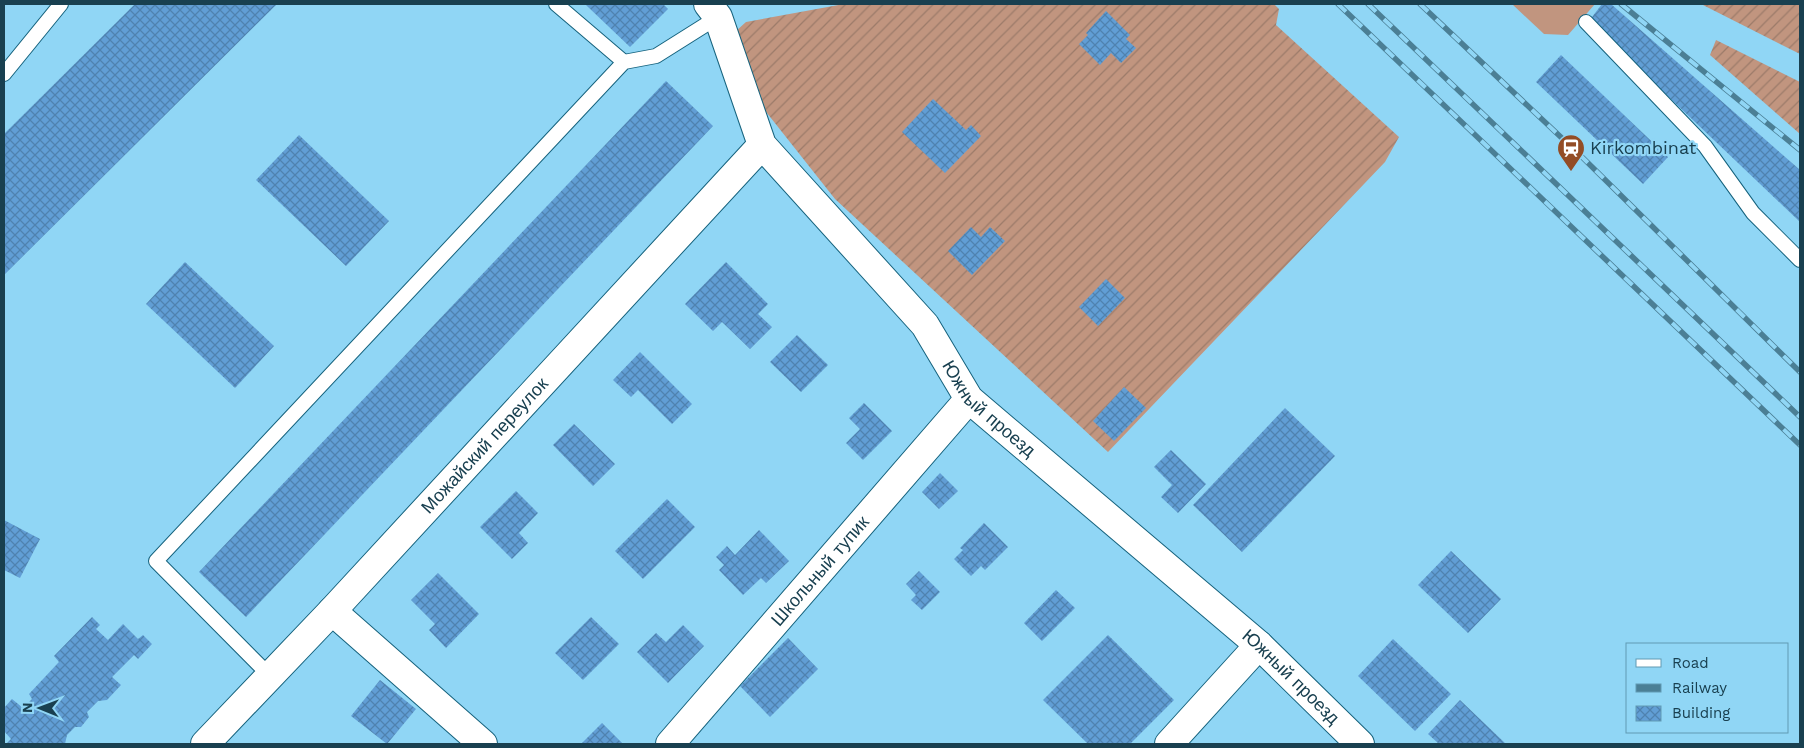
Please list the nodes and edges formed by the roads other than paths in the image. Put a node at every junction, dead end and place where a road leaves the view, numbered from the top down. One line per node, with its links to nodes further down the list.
1 (61, 4): 6 (lane)
2 (556, 4): 5 (lane)
3 (713, 10): 5 (lane); 7 (street, Южный проезд)
4 (1586, 22): 8 (lane)
5 (624, 62): 12 (lane)
6 (4, 74)
7 (762, 145): 9 (street, Южный проезд); 10 (street, Можайский переулок)
8 (1800, 260)
9 (969, 399): 11 (street, Южный проезд); 15 (street, Школьный тупик)
10 (332, 611): 12 (street, Можайский переулок); 14 (street)
11 (1259, 645): 16 (street); 17 (street, Южный проезд)
12 (270, 676): 13 (street, Можайский переулок)
13 (205, 744)
14 (483, 744)
15 (670, 744)
16 (1169, 744)
17 (1360, 744)

